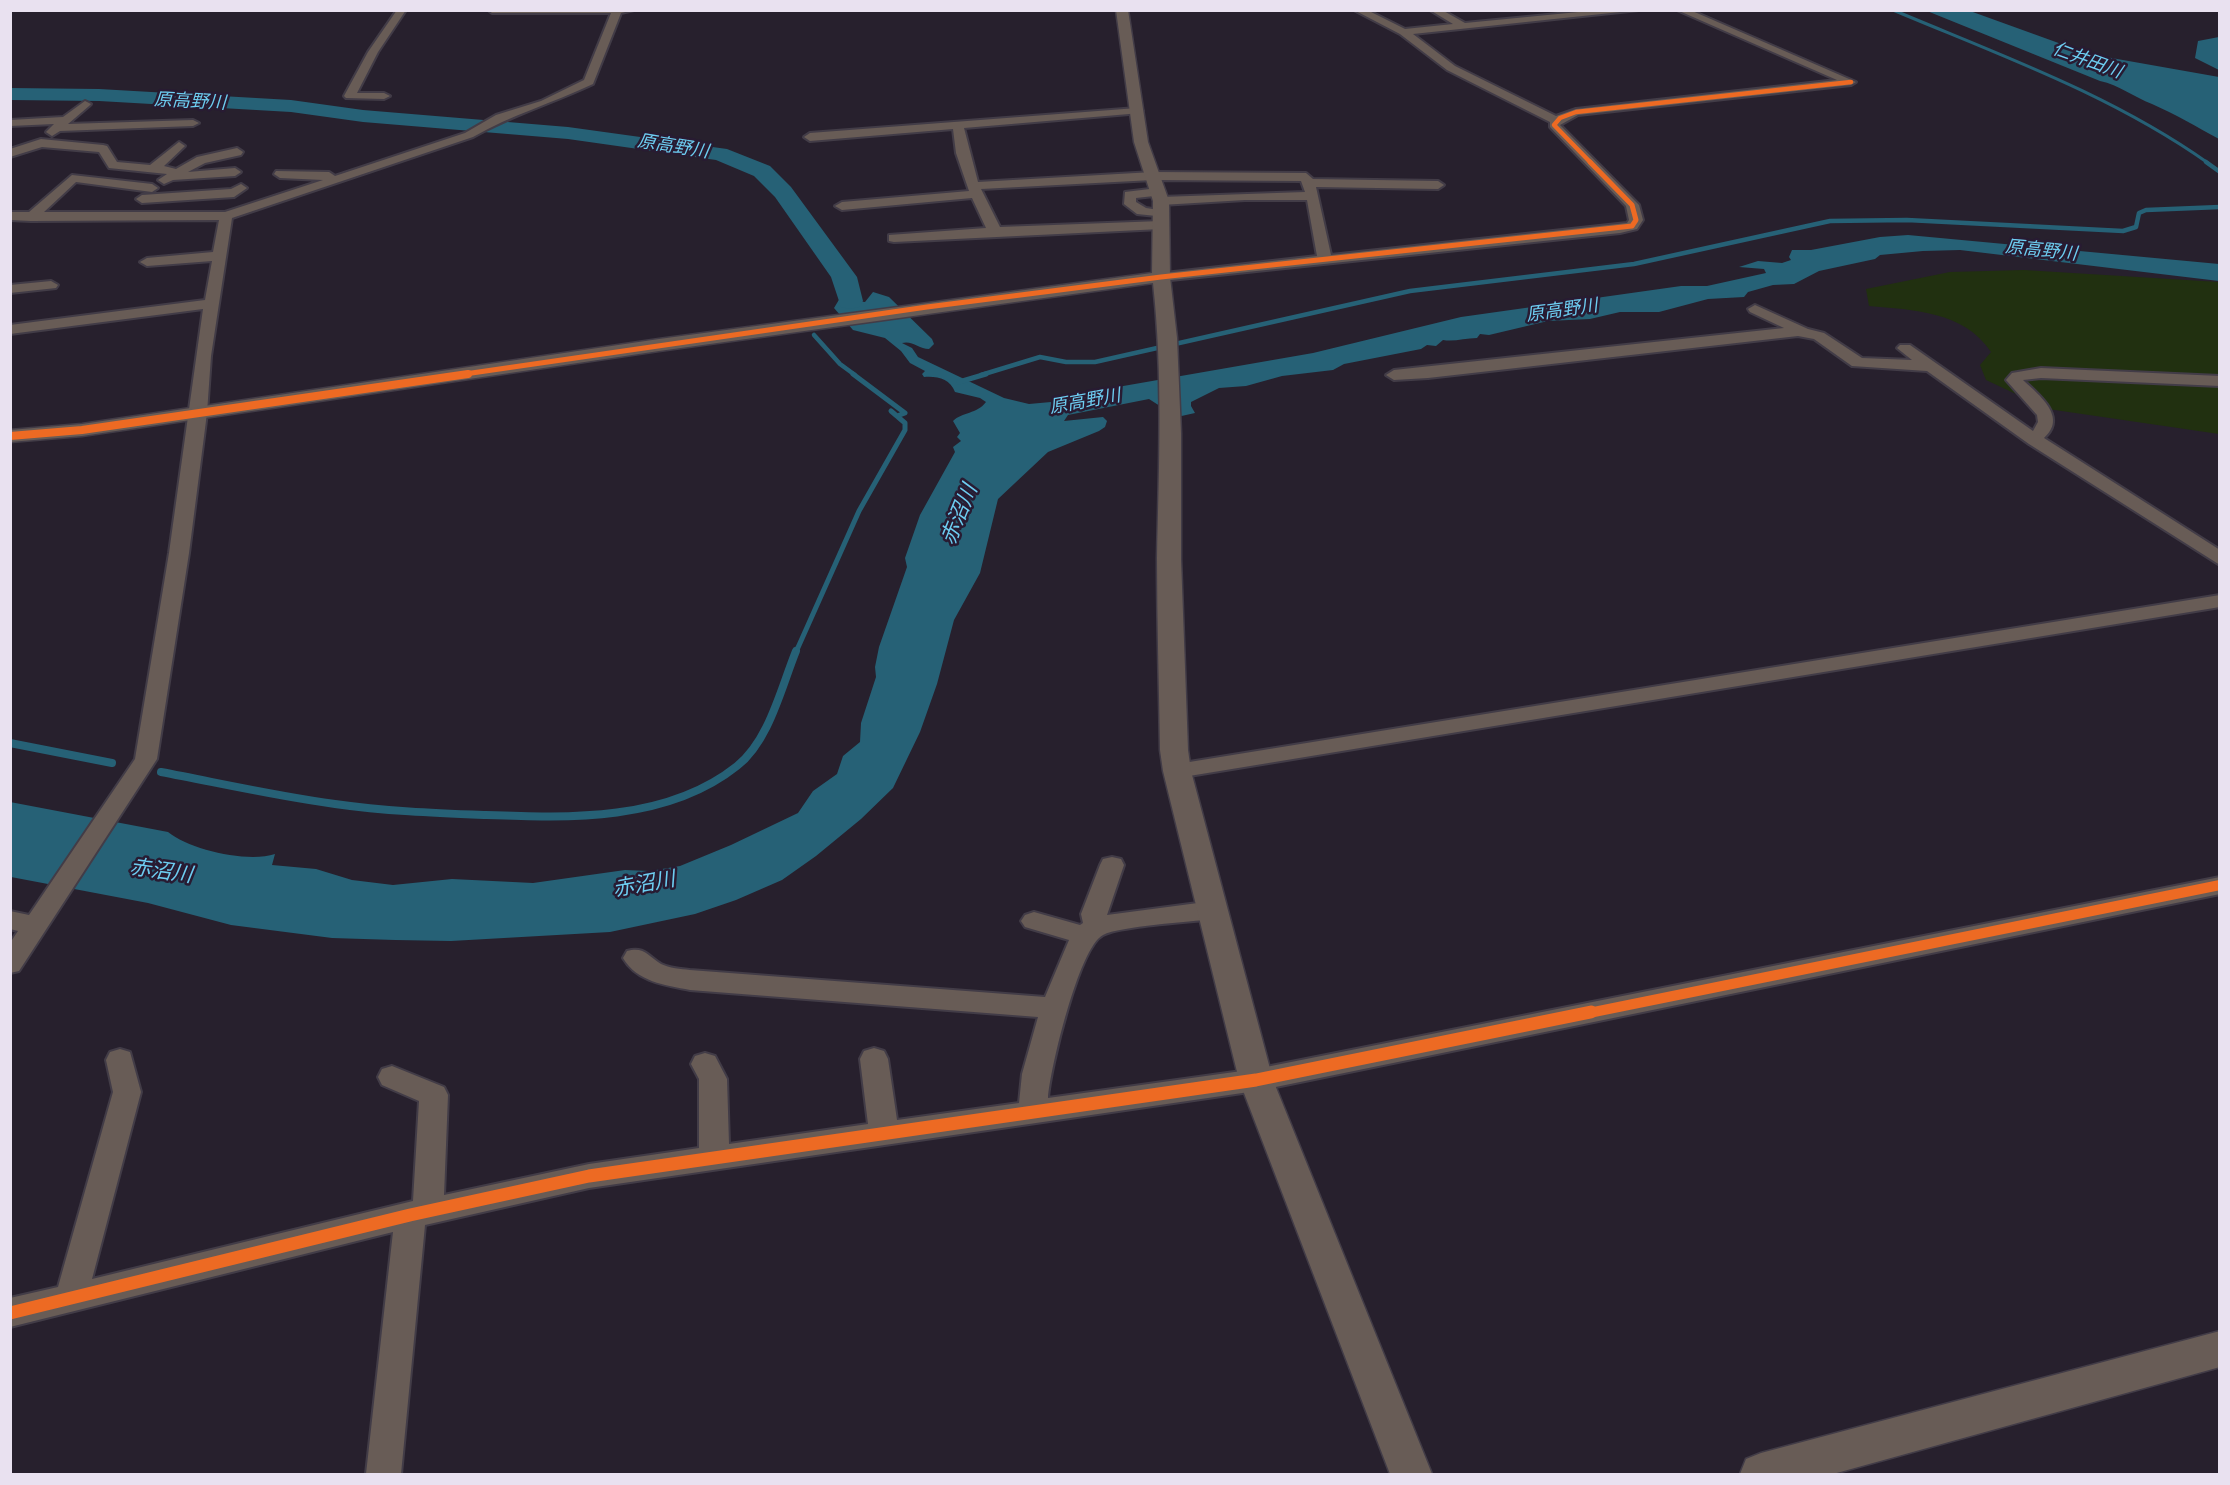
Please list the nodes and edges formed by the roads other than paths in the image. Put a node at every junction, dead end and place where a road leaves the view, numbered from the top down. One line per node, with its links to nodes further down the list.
1 (402, 10): 12 (street)
2 (492, 10): 9 (street)
3 (630, 10): 9 (street)
4 (1122, 10): 14 (street)
5 (1358, 10): 11 (street)
6 (1434, 10): 10 (street)
7 (1635, 10): 10 (street)
8 (1681, 10): 15 (street)
9 (617, 11): 30 (street)
10 (1465, 27): 11 (street)
11 (1404, 32): 15 (street)
12 (384, 96)
13 (86, 104): 18 (street)
14 (1137, 111): 19 (street); 31 (street)
15 (1557, 121): 50 (street)
16 (10, 123): 18 (street)
17 (193, 123): 18 (street)
18 (60, 124): 21 (street)
19 (958, 125): 20 (street); 36 (street)
20 (810, 137)
21 (35, 144): 22 (street); 25 (street); 26 (street)
22 (10, 147)
23 (179, 147): 26 (street)
24 (237, 152): 29 (street)
25 (10, 153)
26 (153, 169): 29 (street)
27 (235, 172): 29 (street)
28 (280, 174): 30 (street)
29 (173, 175): 34 (street)
30 (345, 176): 45 (street)
31 (1153, 176): 32 (street); 36 (street); 41 (street)
32 (1308, 183): 33 (street); 37 (street)
33 (1438, 184)
34 (152, 188): 38 (street); 42 (street)
35 (241, 188): 38 (street)
36 (974, 190): 40 (street); 47 (street)
37 (1313, 196): 41 (street); 50 (street)
38 (142, 200): 44 (street)
39 (102, 204): 43 (street)
40 (842, 206)
41 (1161, 208): 47 (street); 52 (street)
42 (22, 216): 43 (street); 46 (street)
43 (85, 216): 44 (street)
44 (130, 216): 45 (street)
45 (226, 216): 49 (street)
46 (10, 230)
47 (995, 231): 48 (street)
48 (894, 238)
49 (219, 256): 51 (street); 55 (street)
50 (1325, 260): 52 (street)
51 (147, 262)
52 (1161, 277): 63 (street); 68 (street)
53 (51, 285): 54 (street)
54 (10, 289)
55 (211, 304): 57 (street); 63 (street)
56 (1755, 309): 58 (street)
57 (10, 330)
58 (1808, 332): 60 (street); 61 (street)
59 (1905, 348): 60 (street)
60 (1931, 366): 65 (street)
61 (1394, 375)
62 (2220, 381): 65 (street)
63 (199, 413): 64 (street); 73 (street)
64 (10, 436)
65 (2036, 440): 66 (street)
66 (2220, 559)
67 (2220, 601): 68 (street)
68 (1177, 771): 71 (street)
69 (1112, 865): 74 (street)
70 (2220, 885): 82 (street)
71 (1213, 910): 74 (street); 82 (street)
72 (1034, 921): 74 (street)
73 (23, 923): 76 (street)
74 (1090, 931): 77 (street)
75 (636, 958): 77 (street)
76 (10, 964)
77 (1055, 1008): 83 (street)
78 (120, 1059): 87 (street)
79 (874, 1059): 84 (street)
80 (705, 1064): 85 (street)
81 (392, 1077): 86 (street)
82 (1256, 1080): 83 (street); 91 (street)
83 (1033, 1112): 84 (street)
84 (885, 1134): 85 (street)
85 (714, 1158): 86 (street)
86 (419, 1213): 87 (street); 90 (street)
87 (71, 1298): 88 (street)
88 (10, 1313)
89 (2220, 1349): 92 (street)
90 (384, 1474)
91 (1411, 1474)
92 (1761, 1474)

